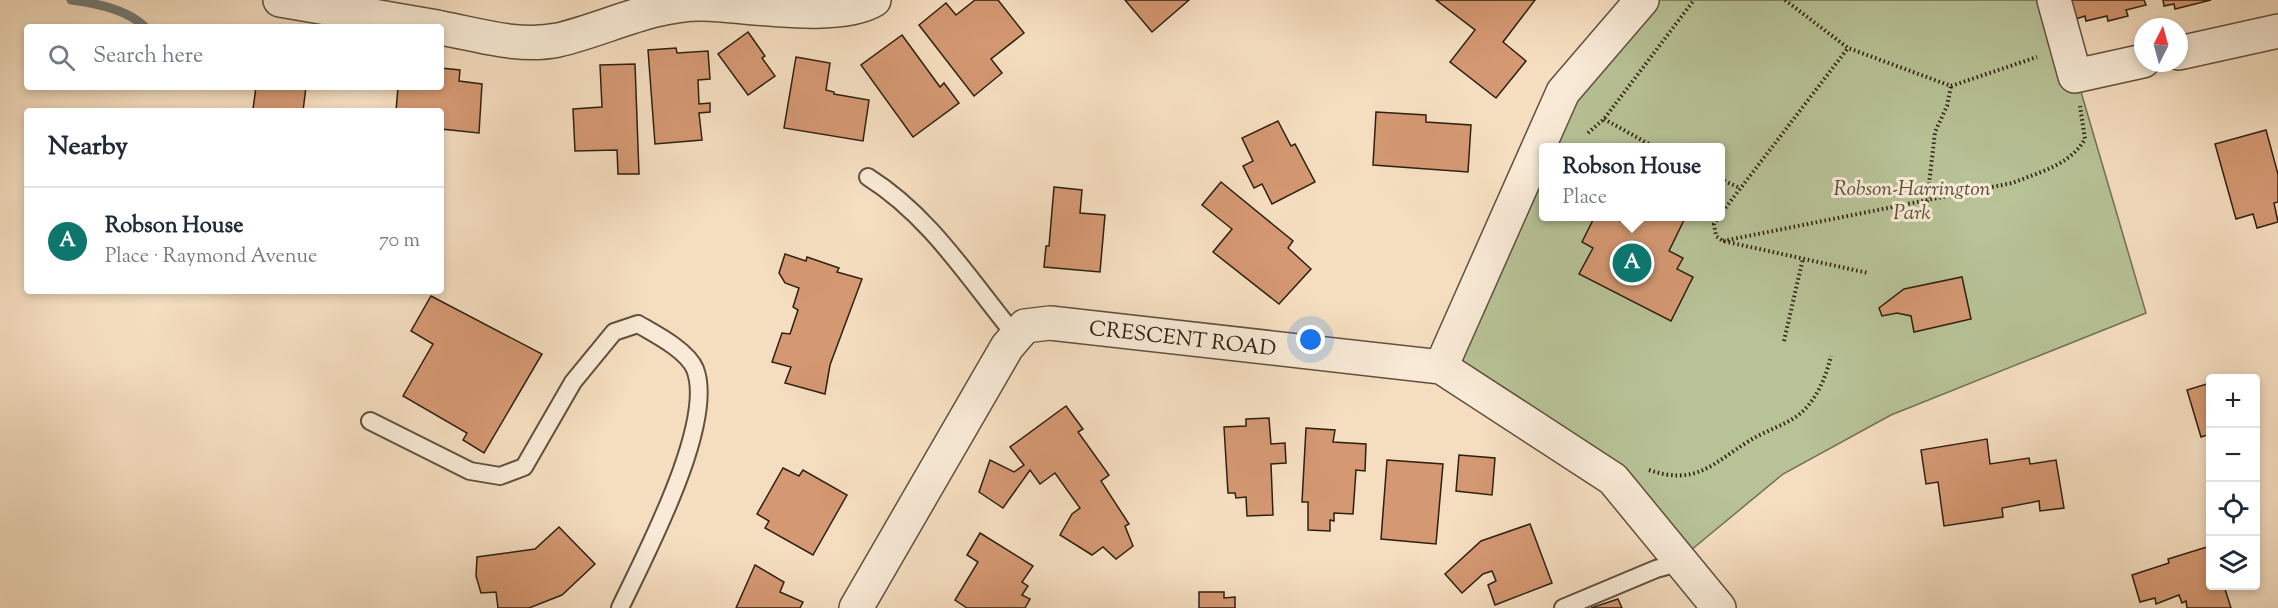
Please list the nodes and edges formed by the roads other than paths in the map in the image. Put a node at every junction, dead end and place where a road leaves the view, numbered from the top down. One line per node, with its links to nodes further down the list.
1 (280, 0): 5 (street)
2 (874, 0): 6 (street)
3 (1642, 0): 10 (street)
4 (2054, 0): 9 (street)
5 (421, 24)
6 (444, 28)
7 (2278, 31): 8 (street)
8 (2188, 51)
9 (2134, 61)
10 (1540, 143)
11 (1539, 146): 14 (street)
12 (868, 177): 13 (lane)
13 (1015, 334): 14 (street, CRESCENT ROAD); 18 (street)
14 (1441, 367): 16 (street, CRESCENT ROAD)
15 (370, 421): 17 (lane)
16 (1681, 562): 19 (lane); 20 (street, CRESCENT ROAD)
17 (620, 608)
18 (856, 608)
19 (1563, 608)
20 (1719, 608)

